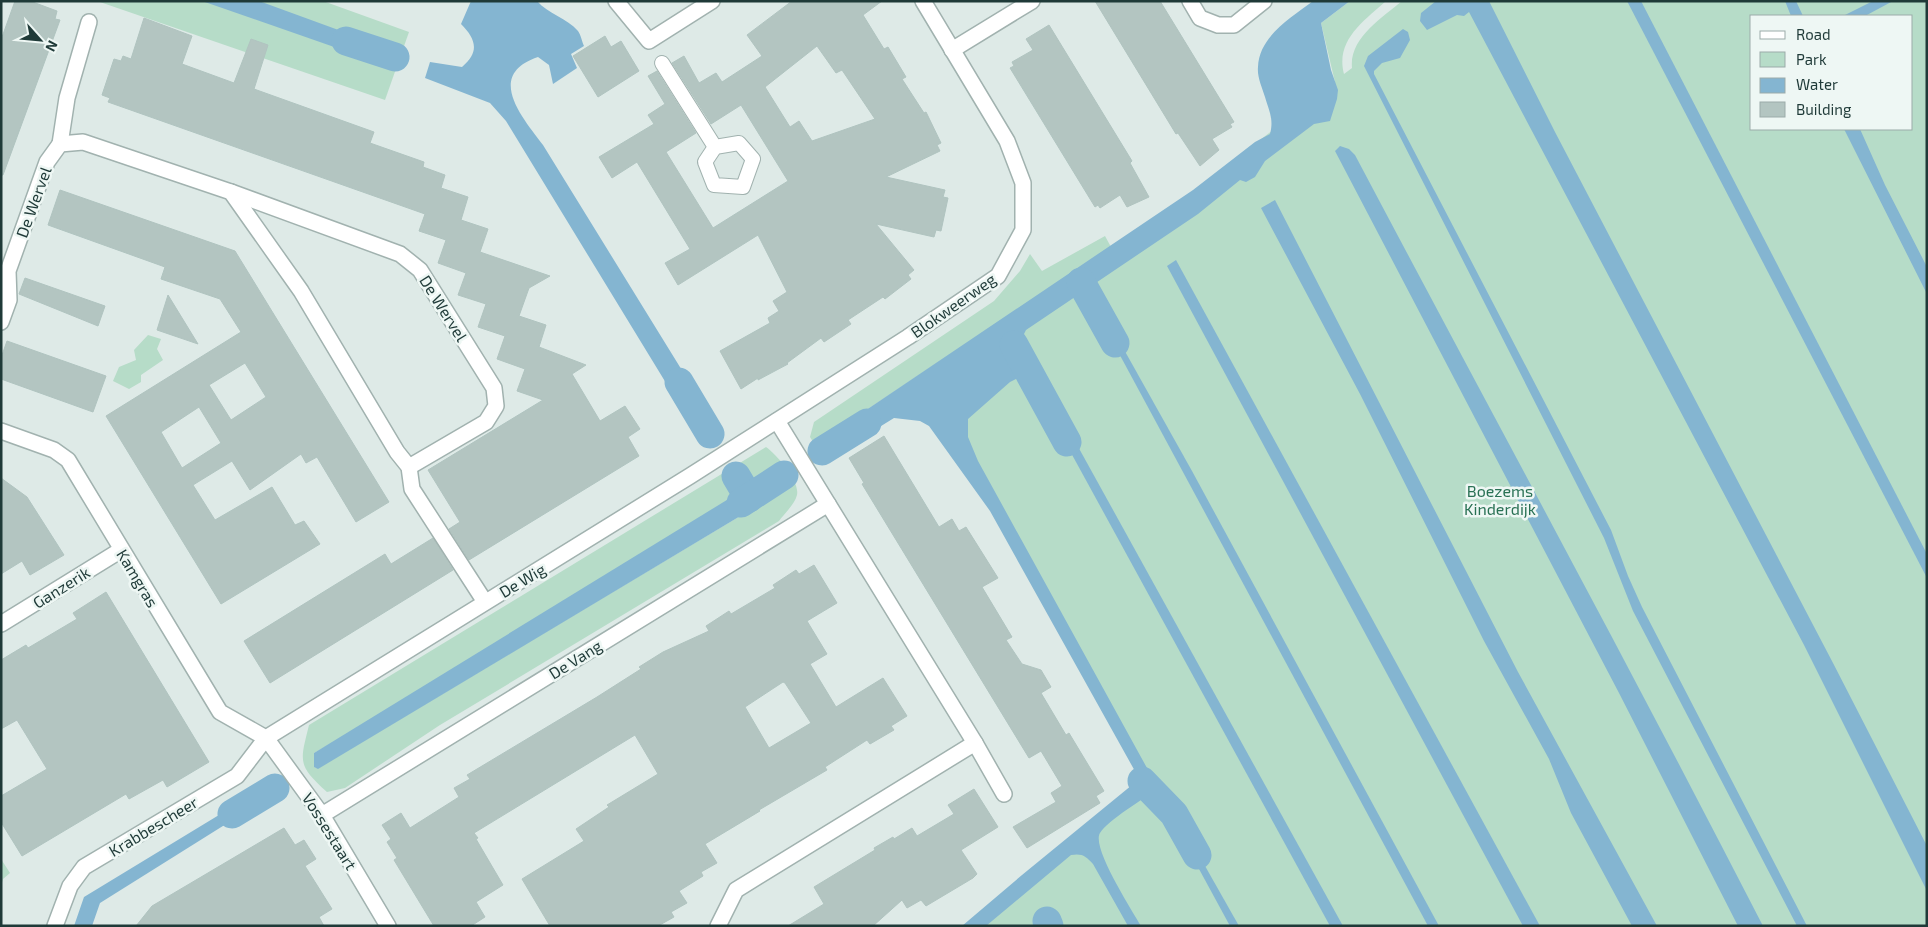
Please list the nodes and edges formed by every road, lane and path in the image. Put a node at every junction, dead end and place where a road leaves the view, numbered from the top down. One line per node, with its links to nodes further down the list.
1 (616, 1): 2 (street)
2 (712, 1)
3 (923, 1): 8 (street, Blokweerweg)
4 (1032, 1): 8 (street)
5 (1190, 1): 6 (street)
6 (1264, 1)
7 (89, 22): 10 (street, De Wervel)
8 (952, 50): 14 (street, Blokweerweg)
9 (662, 63): 11 (lane)
10 (60, 144): 12 (street, De Wervel); 13 (street, De Wervel)
11 (715, 146)
12 (231, 192): 16 (street); 16 (street, De Wervel)
13 (1, 322)
14 (777, 421): 17 (street); 19 (street, De Wig)
15 (1, 432): 18 (street, Kamgras)
16 (409, 467): 19 (street)
17 (828, 504): 22 (street); 24 (street, De Vang)
18 (121, 550): 20 (street, Ganzerik); 21 (street, Kamgras)
19 (485, 602): 21 (street, De Wig)
20 (1, 624)
21 (266, 738): 24 (street, Vossestaart); 25 (street, Krabbescheer)
22 (975, 743): 23 (street); 27 (street)
23 (1004, 794)
24 (322, 814): 26 (street, Vossestaart)
25 (55, 926)
26 (388, 926)
27 (718, 926)

